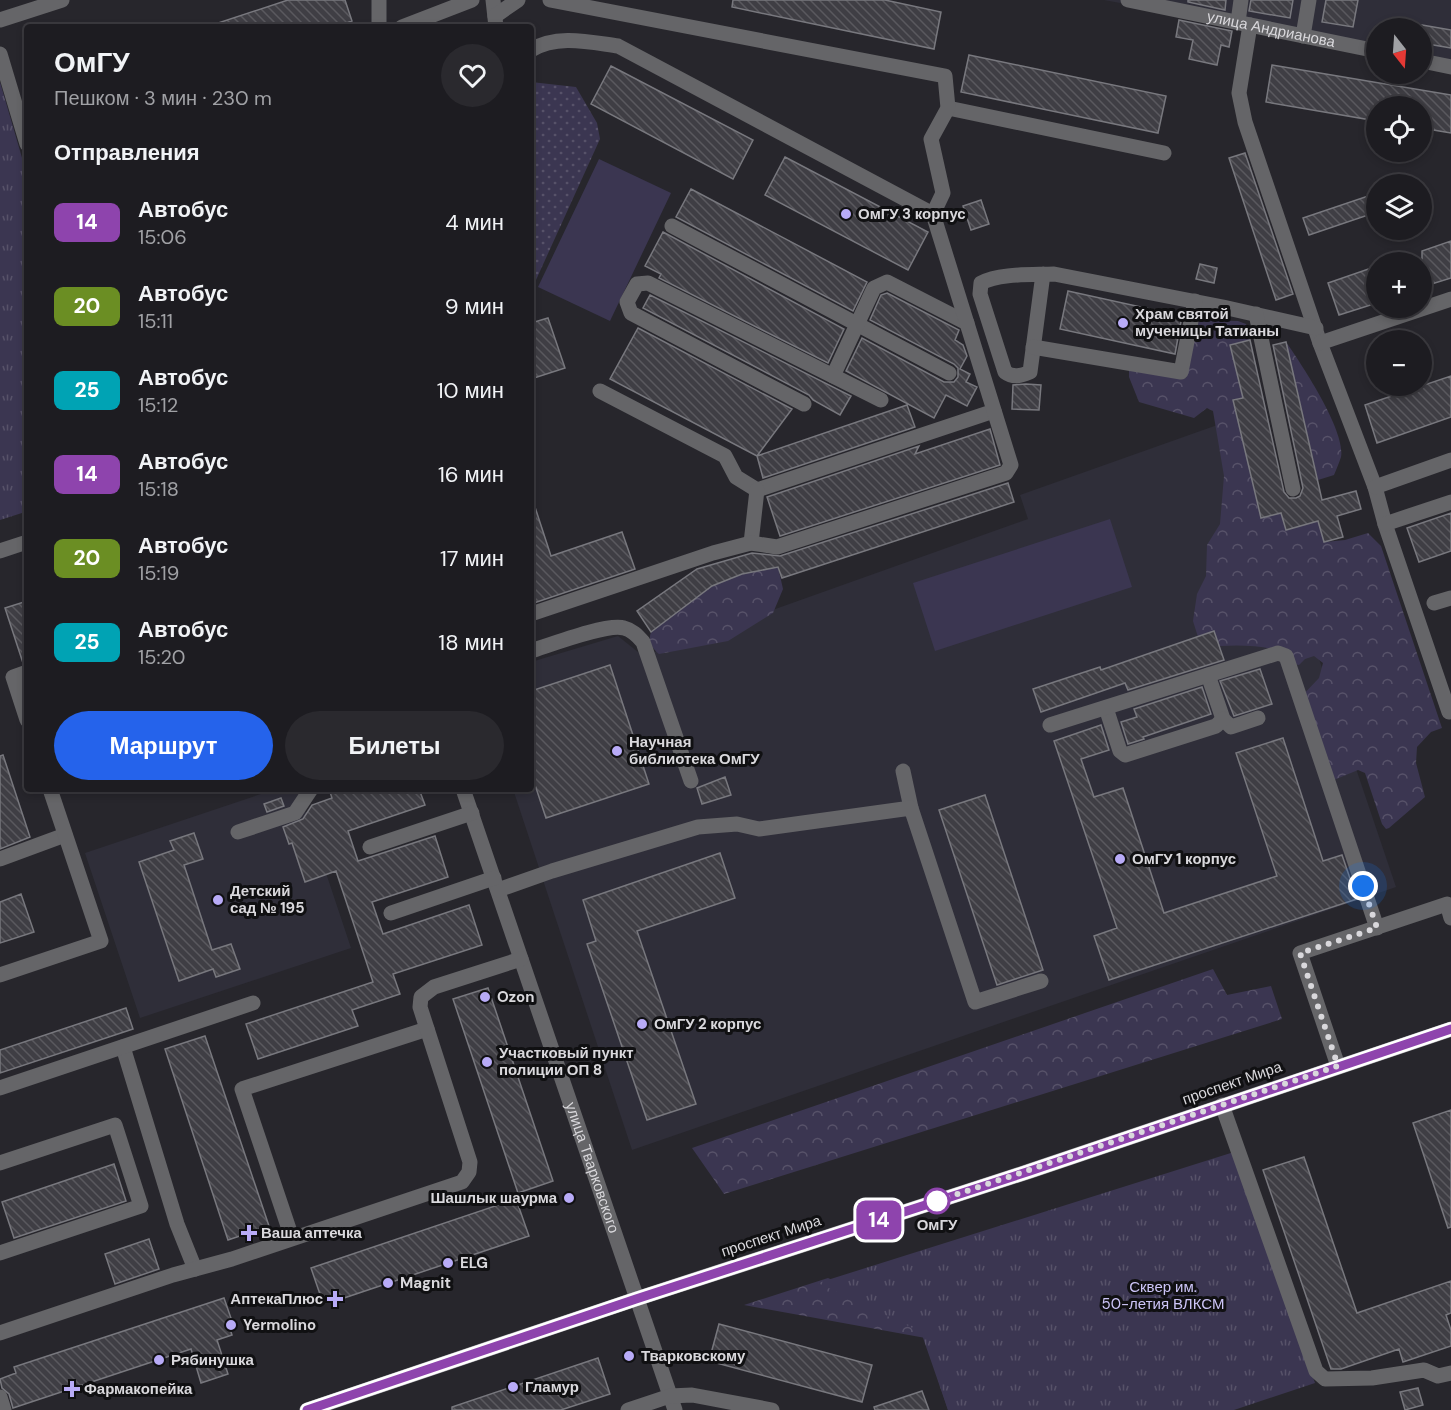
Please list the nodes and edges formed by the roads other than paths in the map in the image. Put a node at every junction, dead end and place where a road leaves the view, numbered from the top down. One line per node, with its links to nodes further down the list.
1 (62, 0): 11 (street)
2 (379, 0): 13 (street)
3 (472, 0): 14 (street)
4 (493, 0): 12 (street)
5 (518, 0): 12 (street)
6 (550, 0): 22 (street)
7 (1128, 0): 10 (street, улица Андрианова)
8 (1241, 0): 15 (street)
9 (1308, 0): 16 (street)
10 (1173, 5): 15 (street, улица Андрианова)
11 (0, 20)
12 (496, 21)
13 (379, 24)
14 (410, 24)
15 (1244, 24): 16 (street, улица Андрианова); 33 (street)
16 (1303, 36): 18 (street, улица Андрианова)
17 (534, 48): 25 (street)
18 (1366, 49)
19 (0, 54): 23 (street)
20 (1432, 63): 21 (street)
21 (1451, 67)
22 (948, 108): 24 (street); 25 (street)
23 (24, 134)
24 (1164, 153)
25 (933, 214): 32 (street)
26 (672, 226): 31 (street)
27 (1043, 274): 29 (street); 35 (street); 35 (street)
28 (1451, 298): 34 (street)
29 (1196, 301): 30 (street); 35 (street)
30 (1256, 314): 33 (street); 44 (street)
31 (858, 323): 32 (street); 36 (street); 37 (street)
32 (967, 323): 41 (street)
33 (1316, 328): 34 (street)
34 (1320, 343): 43 (street)
35 (1033, 346)
36 (949, 373)
37 (833, 376): 39 (street); 40 (street)
38 (600, 391): 45 (street)
39 (881, 400)
40 (804, 404)
41 (994, 411): 45 (street); 49 (street)
42 (1451, 460): 43 (street)
43 (1375, 487): 47 (street)
44 (1293, 489)
45 (757, 490): 49 (street)
46 (1451, 502): 47 (street)
47 (1385, 524): 59 (street)
48 (24, 543): 50 (street)
49 (751, 543): 53 (street)
50 (0, 551)
51 (1451, 598): 52 (street)
52 (1434, 603)
53 (534, 613)
54 (534, 650): 64 (street)
55 (24, 673): 58 (street)
56 (1208, 675): 57 (street); 61 (street); 77 (street)
57 (1106, 708): 61 (street); 62 (street)
58 (24, 711)
59 (1449, 712)
60 (1258, 718): 61 (street)
61 (1223, 719)
62 (1050, 725)
63 (903, 771): 68 (street)
64 (691, 781)
65 (51, 792): 71 (street)
66 (309, 792): 70 (street)
67 (464, 792): 69 (street, улица Тварковского)
68 (911, 808): 74 (street); 80 (street)
69 (472, 813): 72 (street); 74 (street, улица Тварковского)
70 (238, 832)
71 (65, 835): 73 (street); 79 (street)
72 (370, 847)
73 (0, 859)
74 (496, 884): 75 (street); 78 (street, улица Тварковского)
75 (391, 913)
76 (1451, 918): 77 (street)
77 (1377, 928): 85 (street)
78 (521, 959): 82 (street); 92 (street, улица Тварковского)
79 (0, 975)
80 (1041, 981)
81 (253, 1003): 84 (street)
82 (427, 1029): 89 (street); 89 (street)
83 (1451, 1029): 85 (main road, проспект Мира)
84 (123, 1047): 86 (street); 91 (street)
85 (1338, 1066): 87 (main road, проспект Мира)
86 (0, 1088)
87 (1222, 1105): 92 (main road, проспект Мира); 94 (street)
88 (0, 1163): 90 (street)
89 (292, 1238): 91 (street)
90 (0, 1253)
91 (195, 1269): 93 (street)
92 (636, 1299): 96 (street, улица Тварковского); 98 (main road, проспект Мира)
93 (0, 1333)
94 (1451, 1373)
95 (0, 1397): 97 (street)
96 (672, 1403): 99 (street); 100 (street)
97 (4, 1410)
98 (307, 1410)
99 (628, 1410)
100 (772, 1410)

